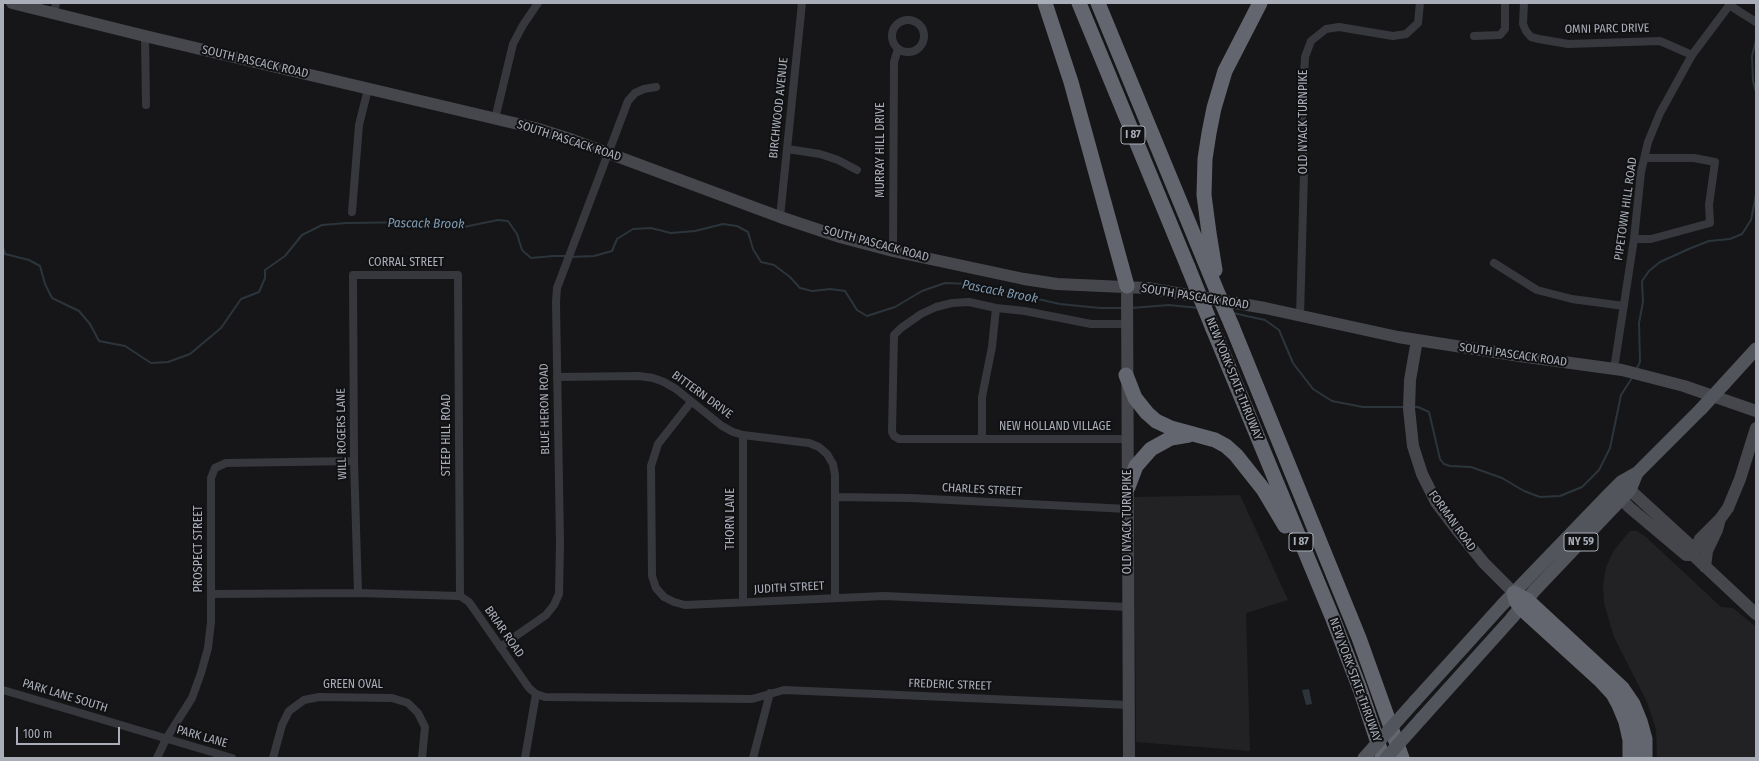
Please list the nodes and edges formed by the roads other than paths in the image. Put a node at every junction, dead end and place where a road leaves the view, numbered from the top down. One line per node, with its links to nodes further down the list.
1 (12, 3): 12 (street, SOUTH PASCACK ROAD)
2 (538, 3): 21 (street)
3 (802, 3): 22 (street, BIRCHWOOD AVENUE)
4 (1044, 3): 34 (highway)
5 (1079, 3): 69 (highway, NEW YORK STATE THRUWAY / I 87, bridge)
6 (1098, 3): 30 (highway, NEW YORK STATE THRUWAY / I 87)
7 (1260, 3): 30 (highway)
8 (1420, 3): 37 (street, OLD NYACK TURNPIKE)
9 (1505, 3): 15 (street)
10 (1524, 3): 17 (street, OMNI PARC DRIVE)
11 (1730, 4): 13 (street); 17 (street, PIPETOWN HILL ROAD)
12 (55, 8): 14 (street, SOUTH PASCACK ROAD)
13 (1756, 22)
14 (145, 36): 19 (street, SOUTH PASCACK ROAD); 20 (street)
15 (1474, 36)
16 (898, 49): 16 (street, MURRAY HILL DRIVE); 29 (street, MURRAY HILL DRIVE)
17 (1692, 54): 24 (street, PIPETOWN HILL ROAD)
18 (656, 87): 23 (street, BLUE HERON ROAD)
19 (368, 89): 21 (street, SOUTH PASCACK ROAD); 26 (street)
20 (146, 106)
21 (495, 119): 23 (street, SOUTH PASCACK ROAD)
22 (787, 149): 25 (street); 27 (street, BIRCHWOOD AVENUE)
23 (607, 152): 27 (street, SOUTH PASCACK ROAD); 43 (street, BLUE HERON ROAD)
24 (1644, 158): 28 (street, PIPETOWN HILL ROAD); 28 (street)
25 (857, 170)
26 (352, 212)
27 (780, 216): 29 (street, SOUTH PASCACK ROAD)
28 (1634, 239): 35 (street, PIPETOWN HILL ROAD)
29 (893, 251): 34 (street, SOUTH PASCACK ROAD)
30 (1209, 259): 71 (highway, NEW YORK STATE THRUWAY / I 87, bridge)
31 (1494, 263): 35 (street)
32 (353, 275): 33 (street, CORRAL STREET); 51 (street, WILL ROGERS LANE)
33 (458, 275): 63 (street, STEEP HILL ROAD)
34 (1127, 286): 37 (street, SOUTH PASCACK ROAD); 38 (street, OLD NYACK TURNPIKE)
35 (1624, 306): 41 (street, PIPETOWN HILL ROAD)
36 (996, 308): 38 (street, NEW HOLLAND VILLAGE); 49 (street, NEW HOLLAND VILLAGE); 49 (street, NEW HOLLAND VILLAGE)
37 (1300, 316): 39 (street, SOUTH PASCACK ROAD)
38 (1127, 319): 42 (street, OLD NYACK TURNPIKE)
39 (1416, 340): 41 (street, SOUTH PASCACK ROAD); 65 (street, FORMAN ROAD)
40 (1756, 349): 52 (main road, NY 59, bridge)
41 (1614, 369): 45 (street, SOUTH PASCACK ROAD)
42 (1126, 375): 48 (highway); 50 (street, OLD NYACK TURNPIKE)
43 (557, 377): 44 (street, BITTERN DRIVE); 70 (street, BLUE HERON ROAD)
44 (691, 402): 47 (street, BITTERN DRIVE); 66 (street, JUDITH STREET)
45 (1756, 411)
46 (1756, 428): 58 (street)
47 (743, 435): 56 (street, BITTERN DRIVE); 66 (street, THORN LANE)
48 (1208, 438): 53 (highway); 69 (highway)
49 (982, 439): 50 (street, NEW HOLLAND VILLAGE)
50 (1127, 439): 53 (street, OLD NYACK TURNPIKE)
51 (354, 461): 61 (street, WILL ROGERS LANE); 62 (street, PROSPECT STREET)
52 (1637, 473): 54 (main road, NY 59); 55 (main road, NY 59)
53 (1128, 487): 57 (street, OLD NYACK TURNPIKE)
54 (1616, 487): 55 (street); 65 (main road, NY 59)
55 (1626, 495): 59 (street); 65 (main road, NY 59)
56 (836, 497): 57 (street, CHARLES STREET); 64 (street, BITTERN DRIVE)
57 (1128, 509): 67 (street, OLD NYACK TURNPIKE)
58 (1720, 519): 59 (street); 60 (street)
59 (1693, 555): 60 (street)
60 (1705, 567): 68 (street)
61 (358, 593): 62 (street); 63 (street)
62 (211, 594): 76 (street, PROSPECT STREET)
63 (460, 596): 70 (street, BRIAR ROAD)
64 (835, 598): 66 (street, JUDITH STREET); 67 (street, JUDITH STREET)
65 (1521, 601): 84 (main road, NY 59, bridge); 86 (main road, NY 59, bridge); 89 (highway); 90 (highway)
66 (743, 602)
67 (1128, 607): 75 (street, OLD NYACK TURNPIKE)
68 (1756, 614)
69 (1342, 642): 85 (highway, NEW YORK STATE THRUWAY / I 87)
70 (500, 647): 74 (street, BRIAR ROAD)
71 (1377, 685): 87 (highway, NEW YORK STATE THRUWAY / I 87); 88 (highway)
72 (3, 690): 76 (street, PARK LANE SOUTH)
73 (770, 693): 74 (street); 75 (street, FREDERIC STREET); 82 (street)
74 (536, 694): 81 (street)
75 (1129, 705): 83 (street, OLD NYACK TURNPIKE)
76 (166, 739): 77 (street, PROSPECT STREET); 78 (street, PARK LANE)
77 (157, 758)
78 (232, 758)
79 (273, 758): 80 (street, GREEN OVAL)
80 (422, 758)
81 (525, 758)
82 (753, 758)
83 (1129, 758)
84 (1364, 758)
85 (1383, 758)
86 (1386, 758)
87 (1402, 758)
88 (1406, 758)
89 (1630, 758)
90 (1645, 758)

